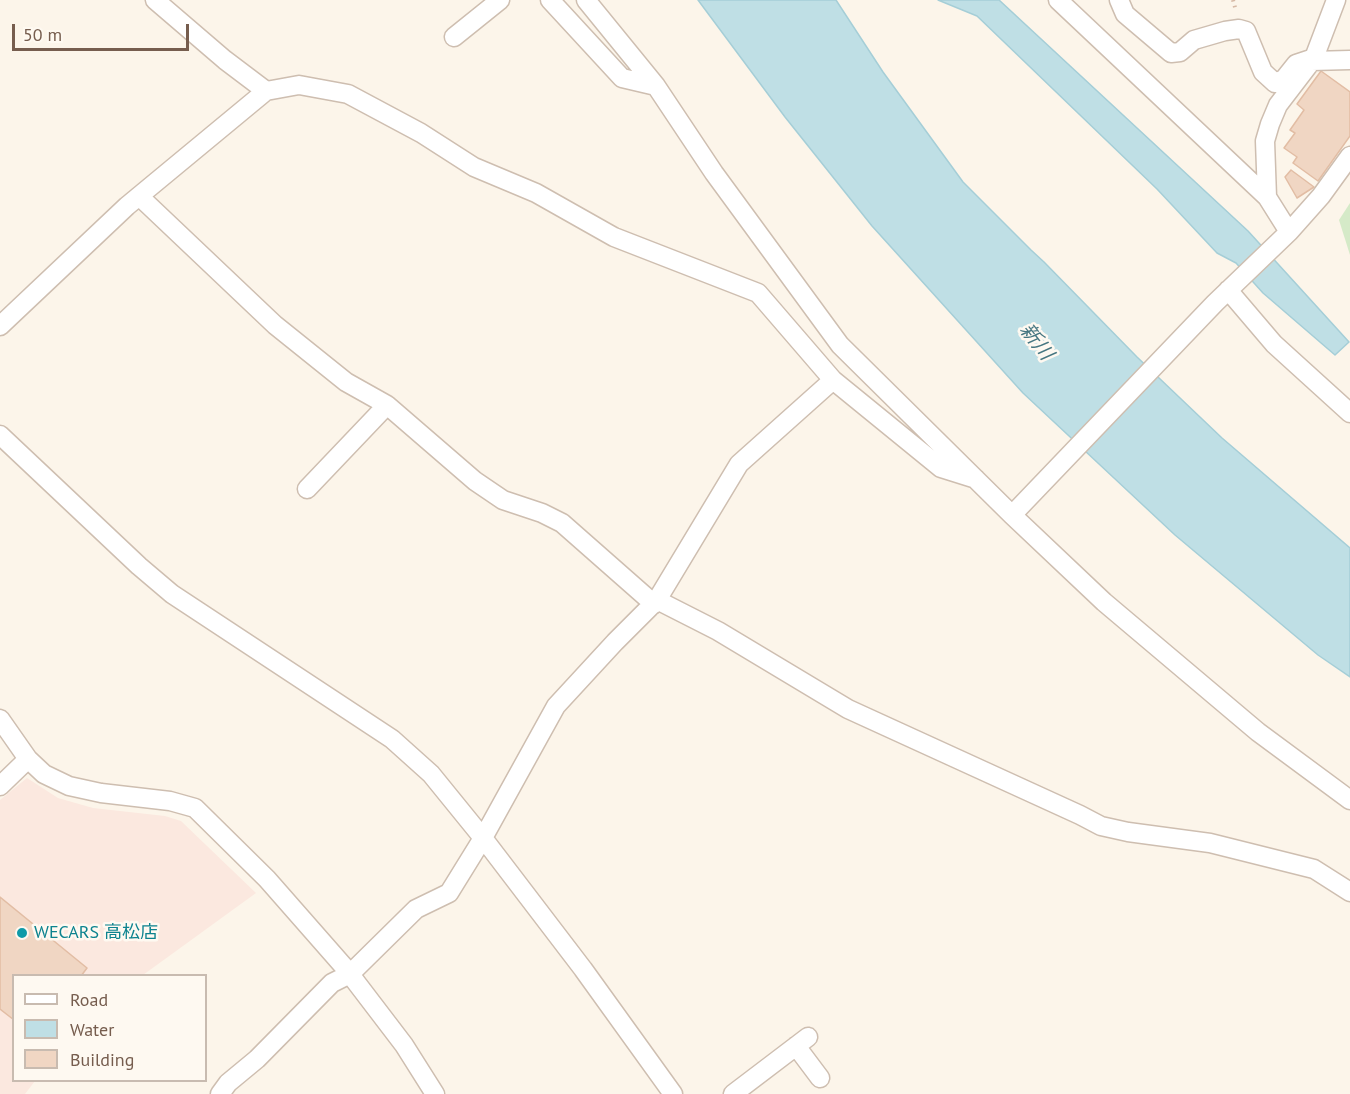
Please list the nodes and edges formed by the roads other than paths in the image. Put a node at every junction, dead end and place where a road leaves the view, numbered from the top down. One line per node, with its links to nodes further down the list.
1 (155, 0): 13 (street)
2 (500, 0): 9 (street)
3 (550, 0): 12 (street)
4 (586, 0): 12 (street)
5 (1058, 0): 8 (street)
6 (1119, 0): 10 (street)
7 (1336, 0): 10 (street)
8 (1071, 8): 16 (street)
9 (454, 37)
10 (1312, 59): 11 (street); 16 (street)
11 (1350, 60)
12 (656, 86): 24 (street)
13 (266, 91): 15 (street); 20 (street)
14 (1350, 156): 17 (street)
15 (139, 196): 19 (street); 21 (street)
16 (1267, 196): 17 (street)
17 (1289, 232): 18 (street)
18 (1234, 285): 22 (street); 26 (street)
19 (0, 326)
20 (833, 380): 24 (street); 27 (street)
21 (387, 405): 25 (street); 27 (street)
22 (1350, 413)
23 (0, 435): 32 (street)
24 (976, 479): 26 (street)
25 (307, 489)
26 (1012, 515): 31 (street)
27 (655, 602): 32 (street); 33 (street)
28 (0, 719): 29 (street)
29 (28, 759): 30 (street); 34 (street)
30 (0, 786)
31 (1350, 800)
32 (483, 838): 34 (street); 38 (street)
33 (1350, 892)
34 (350, 974): 36 (street); 37 (street)
35 (820, 1078): 39 (street)
36 (220, 1094)
37 (435, 1094)
38 (673, 1094)
39 (733, 1094)

